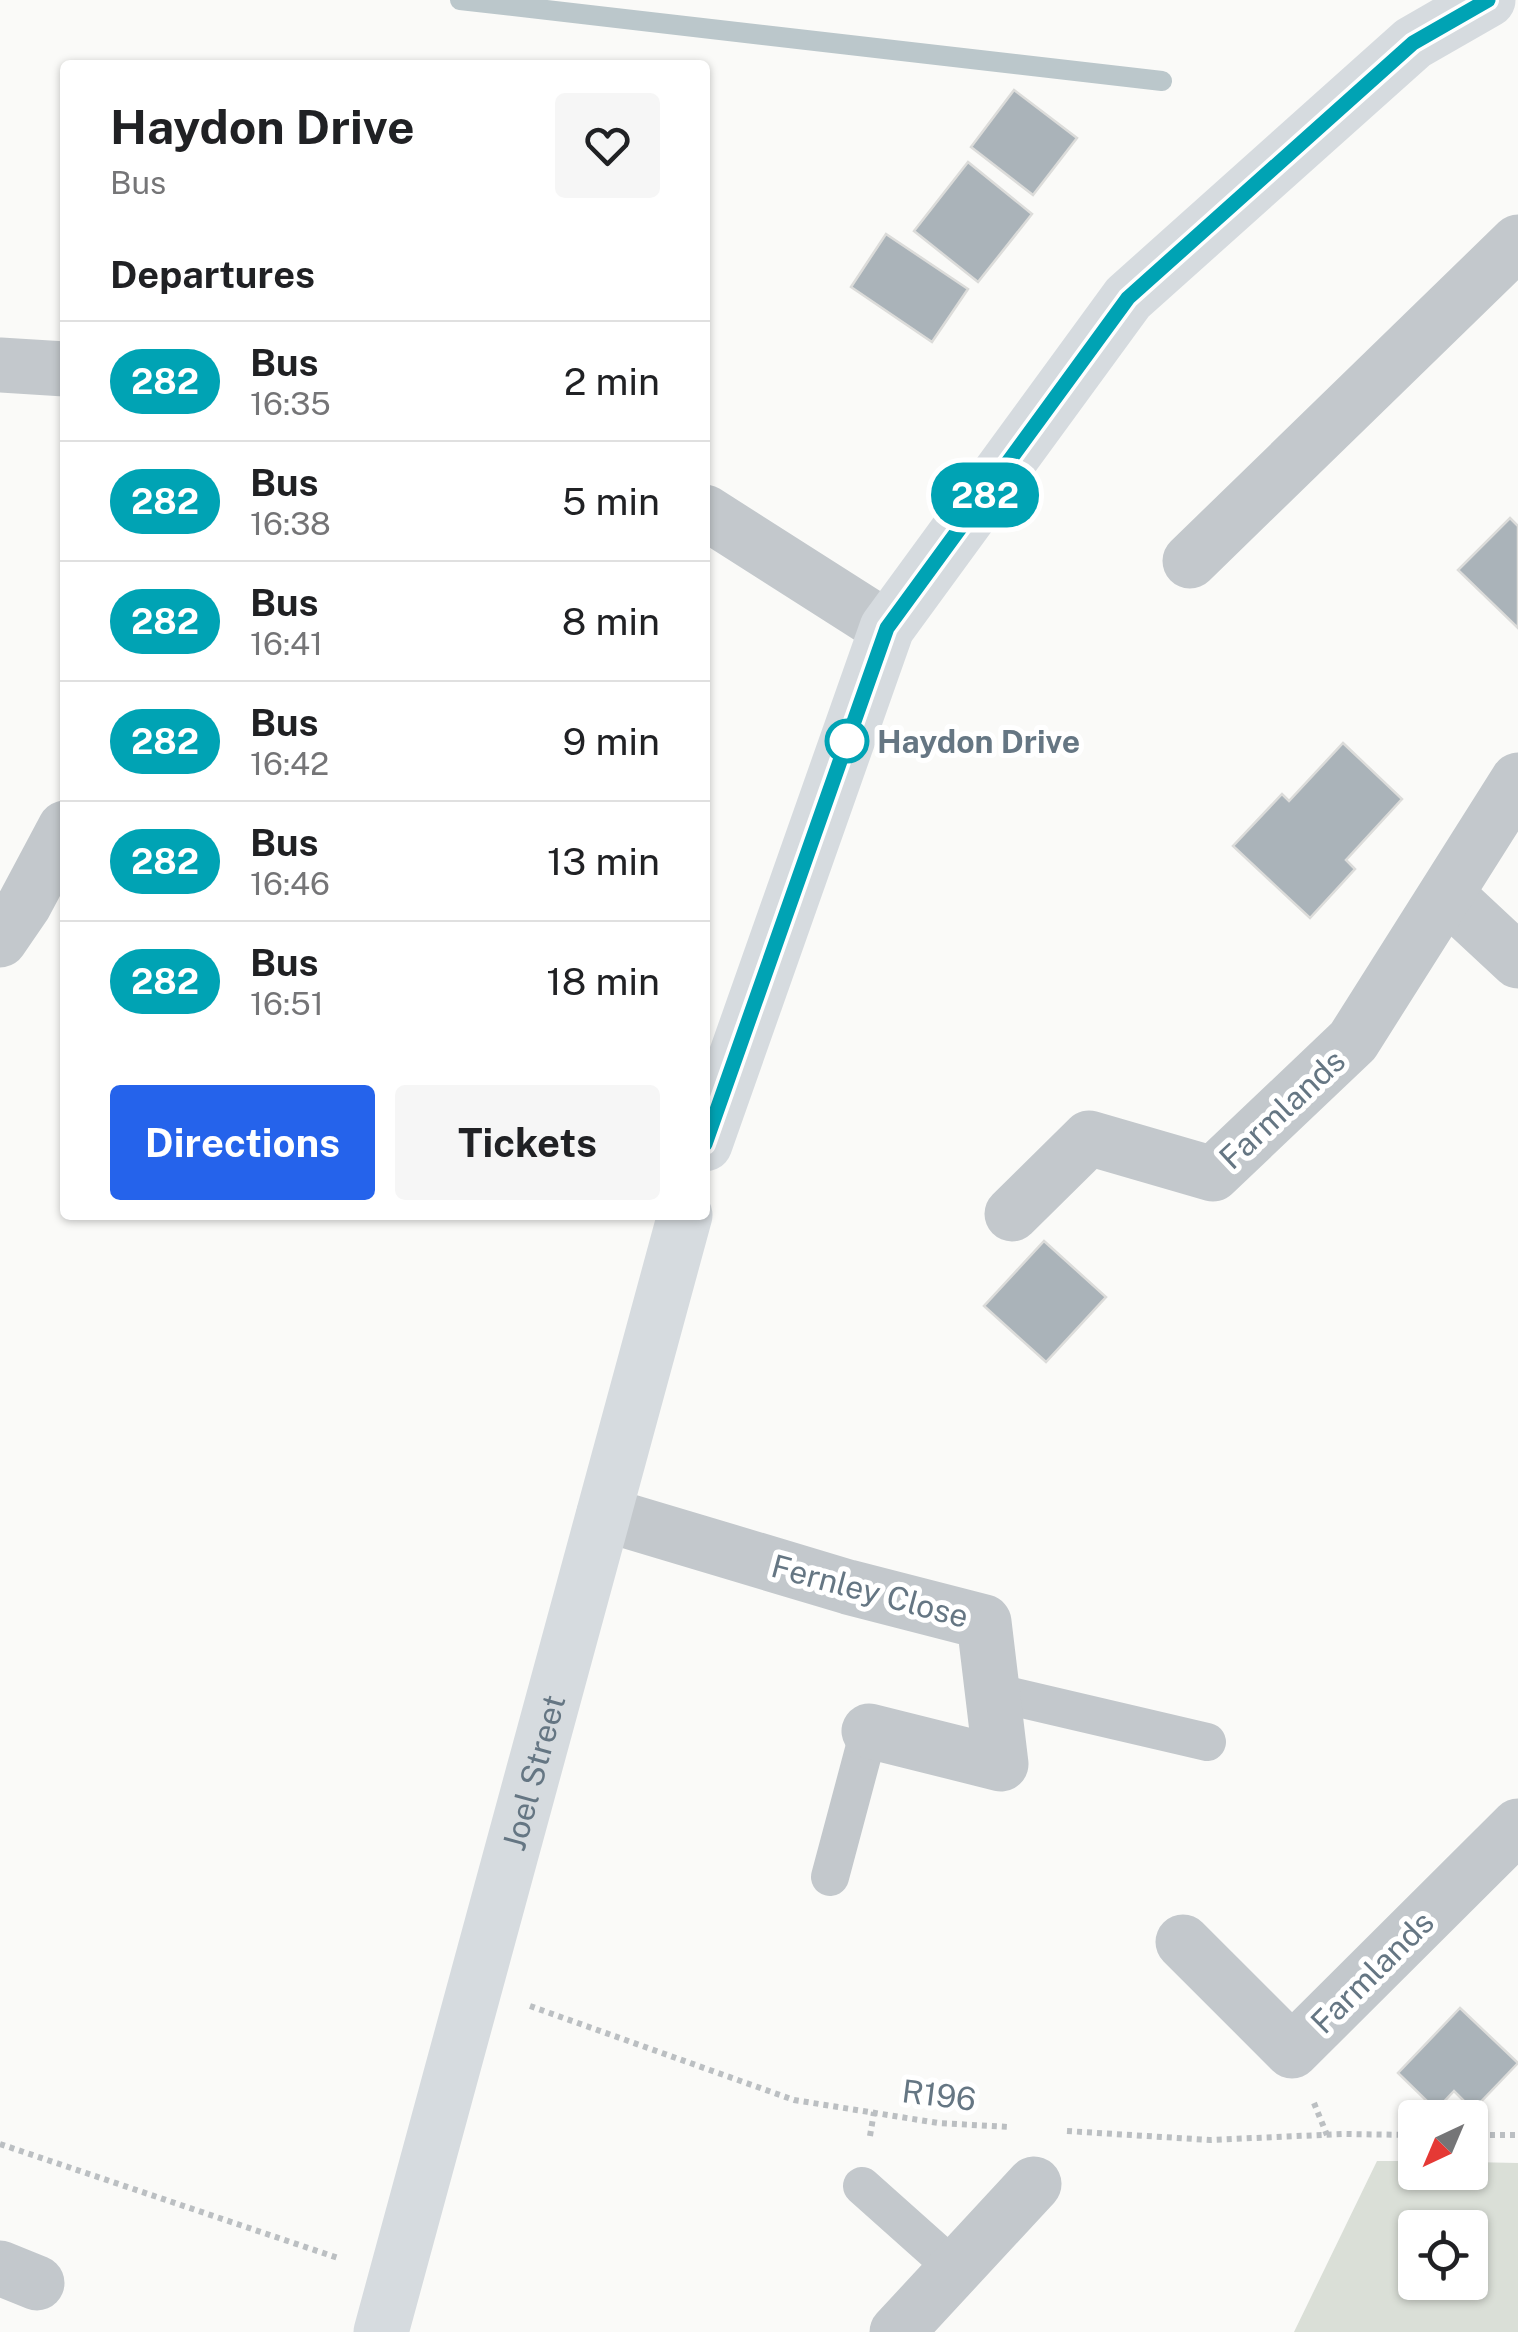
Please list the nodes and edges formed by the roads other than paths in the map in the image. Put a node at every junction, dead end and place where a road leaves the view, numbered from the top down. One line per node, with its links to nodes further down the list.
1 (1488, 0): 7 (main road)
2 (1518, 242): 6 (street)
3 (0, 365): 4 (street)
4 (60, 369)
5 (710, 515): 7 (street)
6 (1190, 561)
7 (887, 628): 13 (main road)
8 (1518, 780): 10 (street, Farmlands)
9 (60, 837): 11 (street)
10 (1447, 895): 12 (street); 14 (street, Farmlands)
11 (0, 940)
12 (1518, 961)
13 (710, 1130)
14 (1012, 1214)
15 (684, 1220): 16 (main road, Joel Street)
16 (604, 1514): 17 (street, Fernley Close); 26 (main road, Joel Street)
17 (993, 1692): 18 (street, Fernley Close); 19 (lane)
18 (868, 1731): 21 (lane)
19 (1207, 1742)
20 (1518, 1826): 22 (street, Farmlands)
21 (830, 1877)
22 (1183, 1942)
23 (1034, 2184): 25 (street)
24 (862, 2186): 25 (lane)
25 (955, 2269): 27 (street)
26 (381, 2332)
27 (897, 2332)

